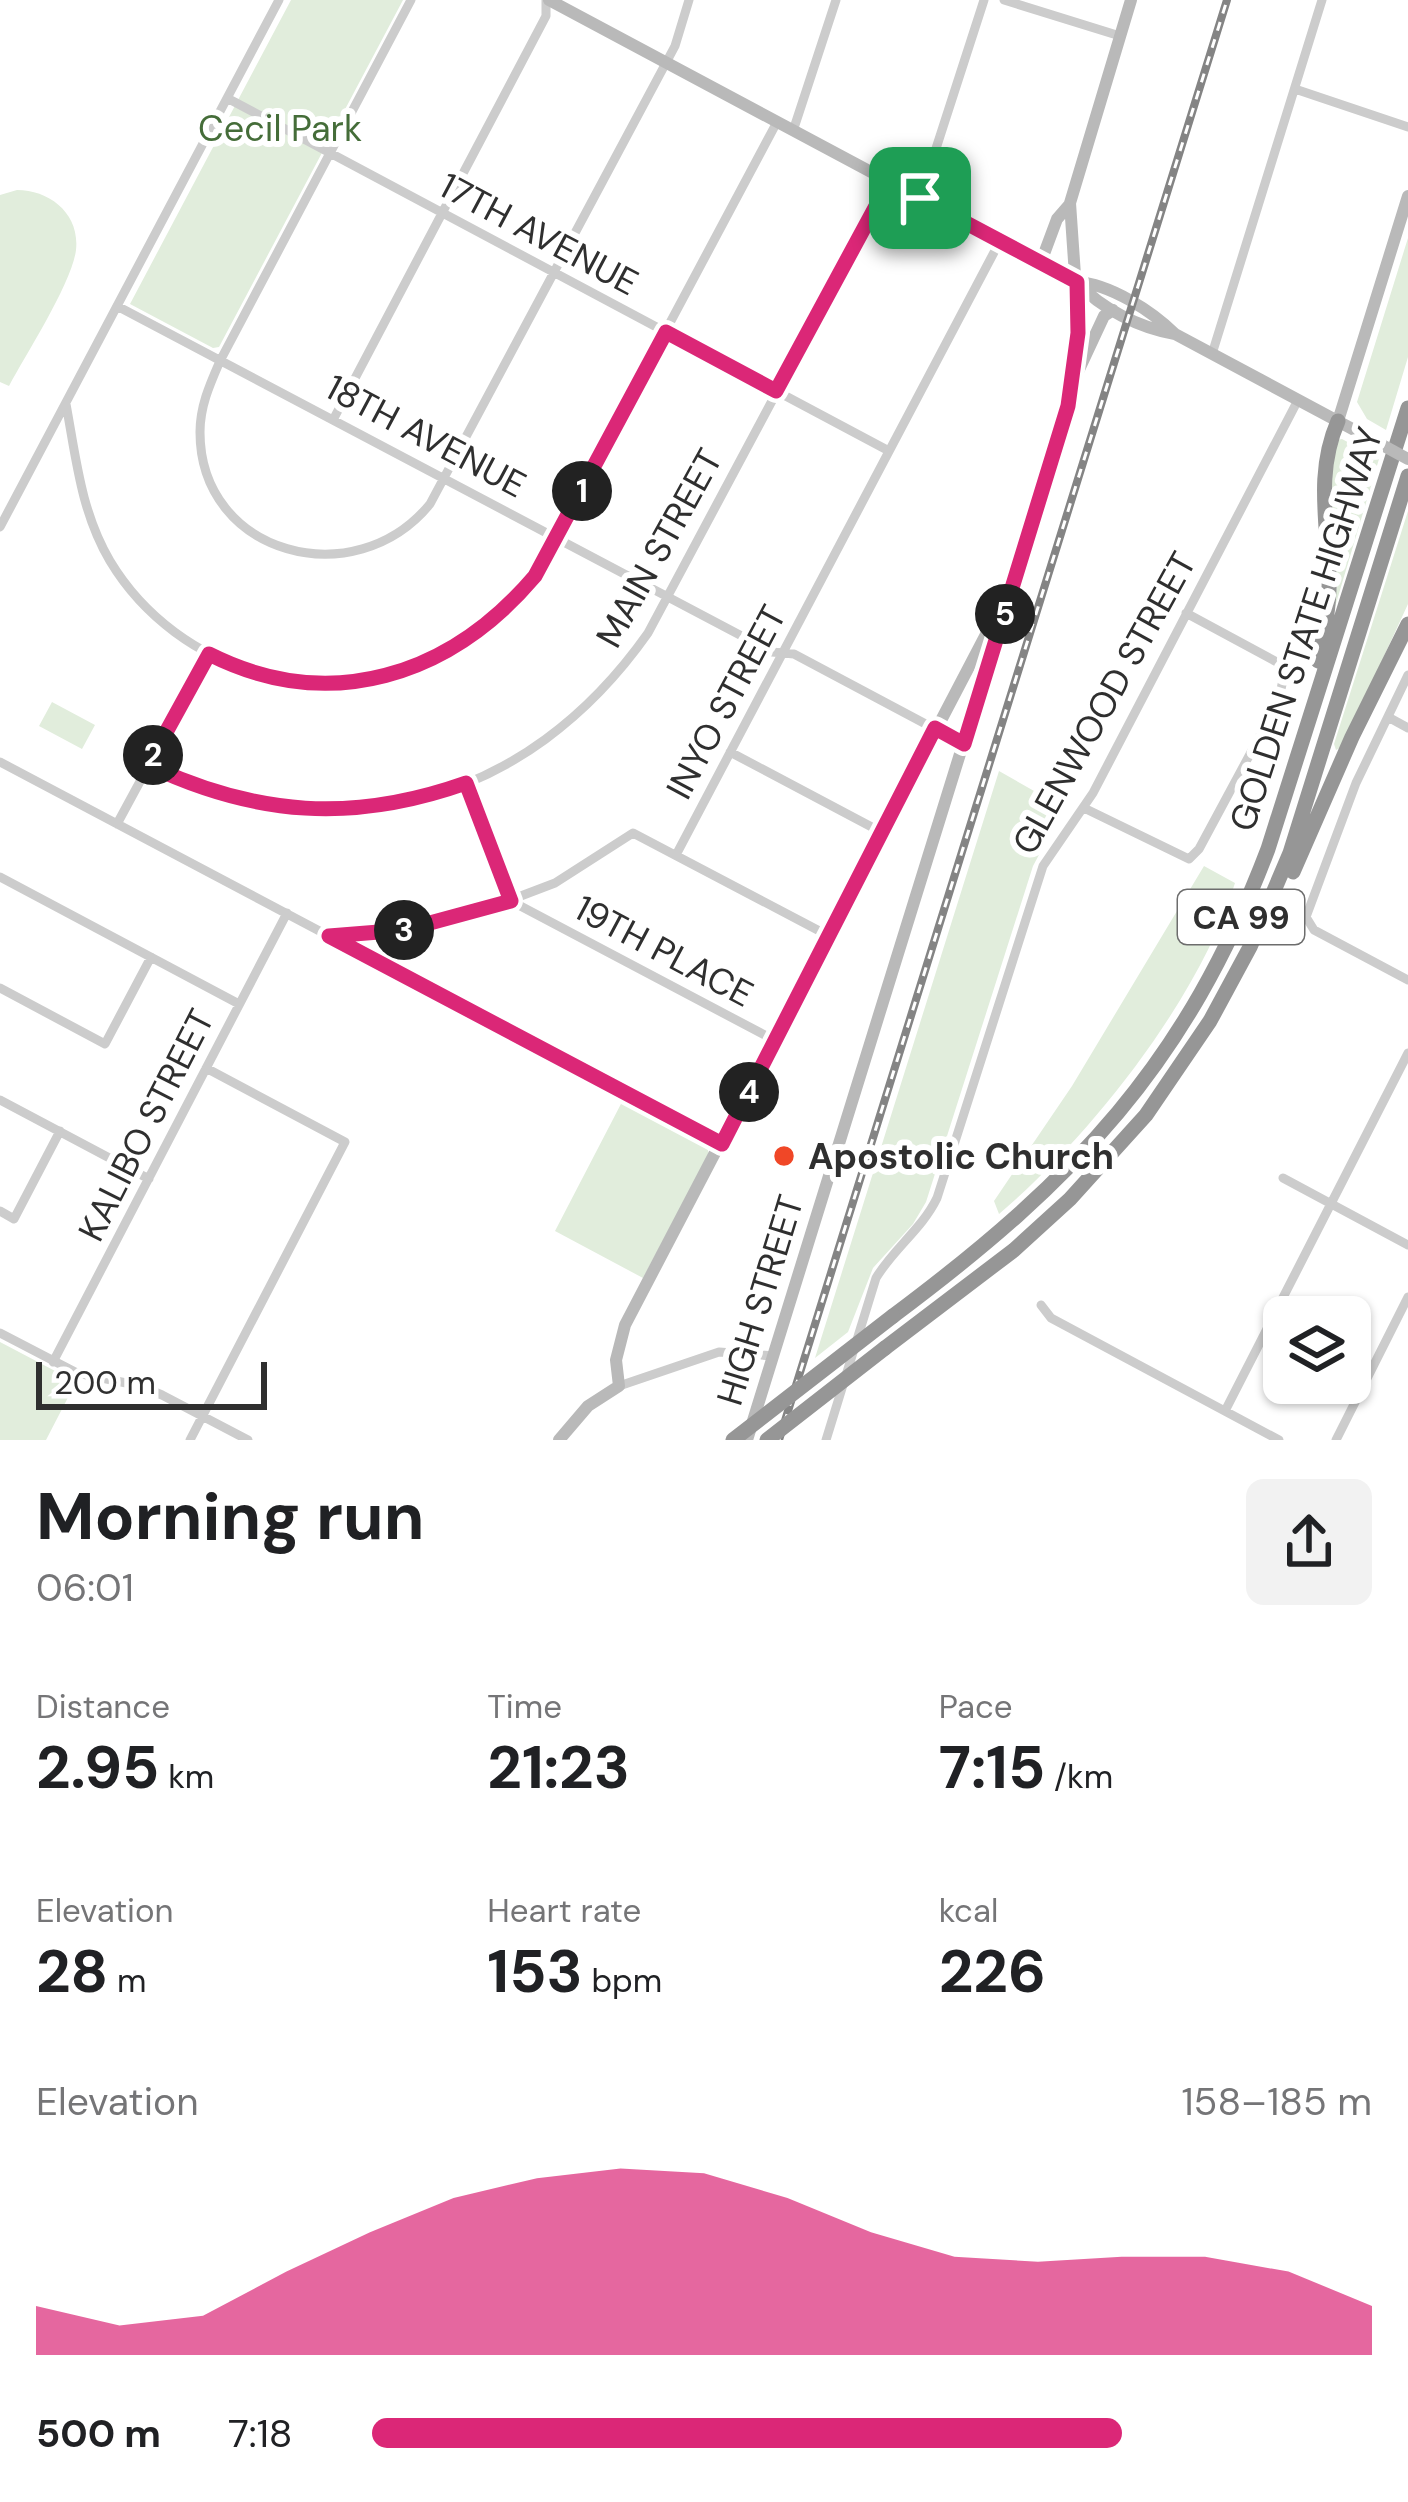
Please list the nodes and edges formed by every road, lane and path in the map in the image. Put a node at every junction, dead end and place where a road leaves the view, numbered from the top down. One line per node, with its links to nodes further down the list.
1 (279, 0): 13 (street)
2 (411, 0): 17 (street)
3 (547, 0): 11 (main road); 22 (street)
4 (689, 0): 11 (street)
5 (836, 0): 16 (street)
6 (984, 0): 20 (street)
7 (1004, 0): 10 (street)
8 (1131, 0): 10 (main road, HIGH STREET)
9 (1322, 0): 12 (street)
10 (1120, 36): 21 (main road, HIGH STREET)
11 (665, 63): 14 (main road); 25 (street)
12 (1295, 89): 15 (street); 31 (street)
13 (227, 98): 17 (street, 17TH AVENUE); 27 (street)
14 (777, 122): 16 (main road); 29 (street)
15 (1408, 127)
16 (794, 131): 18 (main road)
17 (330, 153): 22 (street, 17TH AVENUE); 32 (street)
18 (889, 182): 20 (main road); 34 (street, MAIN STREET)
19 (1408, 196): 39 (main road)
20 (920, 198): 23 (main road)
21 (1070, 203): 24 (main road); 26 (main road, HIGH STREET)
22 (442, 213): 25 (street, 17TH AVENUE); 38 (street)
23 (1000, 241): 24 (main road); 40 (street, INYO STREET)
24 (1040, 262): 26 (main road)
25 (554, 273): 29 (street, 17TH AVENUE); 43 (street)
26 (1077, 282): 28 (main road); 30 (main road); 33 (main road, HIGH STREET)
27 (117, 306): 32 (street, 18TH AVENUE); 36 (street)
28 (1113, 310): 30 (main road); 33 (main road)
29 (666, 332): 34 (street, 17TH AVENUE); 45 (street)
30 (1175, 334): 31 (main road)
31 (1212, 354): 35 (main road)
32 (220, 361): 38 (street, 18TH AVENUE); 43 (street)
33 (1072, 382): 46 (main road, HIGH STREET)
34 (776, 391): 40 (street, 17TH AVENUE); 47 (street, MAIN STREET)
35 (1298, 400): 39 (main road); 48 (street, GLENWOOD STREET)
36 (66, 404): 44 (street); 51 (street)
37 (1408, 408): 57 (highway, GOLDEN STATE HIGHWAY / CA 99)
38 (333, 420): 43 (street, 18TH AVENUE)
39 (1338, 422): 41 (main road, bridge); 57 (highway)
40 (889, 451): 50 (street, INYO STREET)
41 (1408, 459)
42 (1408, 476): 71 (highway, GOLDEN STATE HIGHWAY / CA 99)
43 (444, 479): 45 (street, 18TH AVENUE)
44 (0, 527)
45 (556, 539): 47 (street, 18TH AVENUE); 51 (street)
46 (1015, 581): 54 (main road); 56 (main road, HIGH STREET)
47 (668, 598): 50 (street, 18TH AVENUE); 61 (street, MAIN STREET)
48 (1186, 613): 62 (street, GLENWOOD STREET); 62 (street)
49 (1408, 624): 71 (highway)
50 (783, 652): 54 (street, 18TH AVENUE); 58 (street, INYO STREET)
51 (209, 654): 60 (street)
52 (1408, 675): 53 (street)
53 (1388, 717): 55 (street); 73 (street)
54 (935, 728): 56 (main road, 18TH AVENUE); 64 (main road)
55 (1408, 728)
56 (964, 744): 90 (main road, HIGH STREET)
57 (1299, 749): 98 (highway, GOLDEN STATE HIGHWAY / CA 99, bridge)
58 (730, 752): 64 (street); 65 (street, INYO STREET)
59 (0, 762): 63 (street)
60 (148, 765): 61 (street, MAIN STREET); 63 (street)
61 (466, 783): 67 (street)
62 (1084, 808): 101 (street, GLENWOOD STREET)
63 (117, 824): 68 (street)
64 (883, 833): 70 (main road)
65 (676, 855): 67 (street, INYO STREET); 70 (street)
66 (0, 877): 72 (street)
67 (511, 901): 69 (street, INYO STREET); 76 (street, 19TH PLACE)
68 (287, 913): 69 (street); 75 (street, KALIBO STREET)
69 (329, 936): 81 (street)
70 (829, 936): 76 (main road)
71 (1250, 947): 100 (highway, GOLDEN STATE HIGHWAY / CA 99, bridge)
72 (151, 956): 74 (street); 75 (street)
73 (1408, 980)
74 (0, 988)
75 (239, 1004): 78 (street, KALIBO STREET)
76 (776, 1041): 81 (main road)
77 (1408, 1053): 84 (street)
78 (206, 1068): 83 (street, KALIBO STREET); 94 (street)
79 (0, 1100): 80 (street)
80 (60, 1132): 83 (street); 85 (street)
81 (722, 1144): 92 (main road)
82 (1283, 1178): 84 (street)
83 (149, 1179): 91 (street, KALIBO STREET)
84 (1331, 1204): 86 (street); 93 (street)
85 (0, 1211)
86 (1408, 1245)
87 (1408, 1298): 103 (street)
88 (1041, 1305): 93 (street)
89 (0, 1333): 91 (street)
90 (774, 1356): 92 (street); 99 (main road, HIGH STREET)
91 (53, 1362): 94 (street)
92 (619, 1386): 97 (main road)
93 (1225, 1411): 102 (street)
94 (203, 1416): 95 (street); 96 (street)
95 (190, 1440)
96 (248, 1440)
97 (560, 1440)
98 (733, 1440)
99 (748, 1440)
100 (766, 1440)
101 (826, 1440)
102 (1279, 1440)
103 (1336, 1440)

